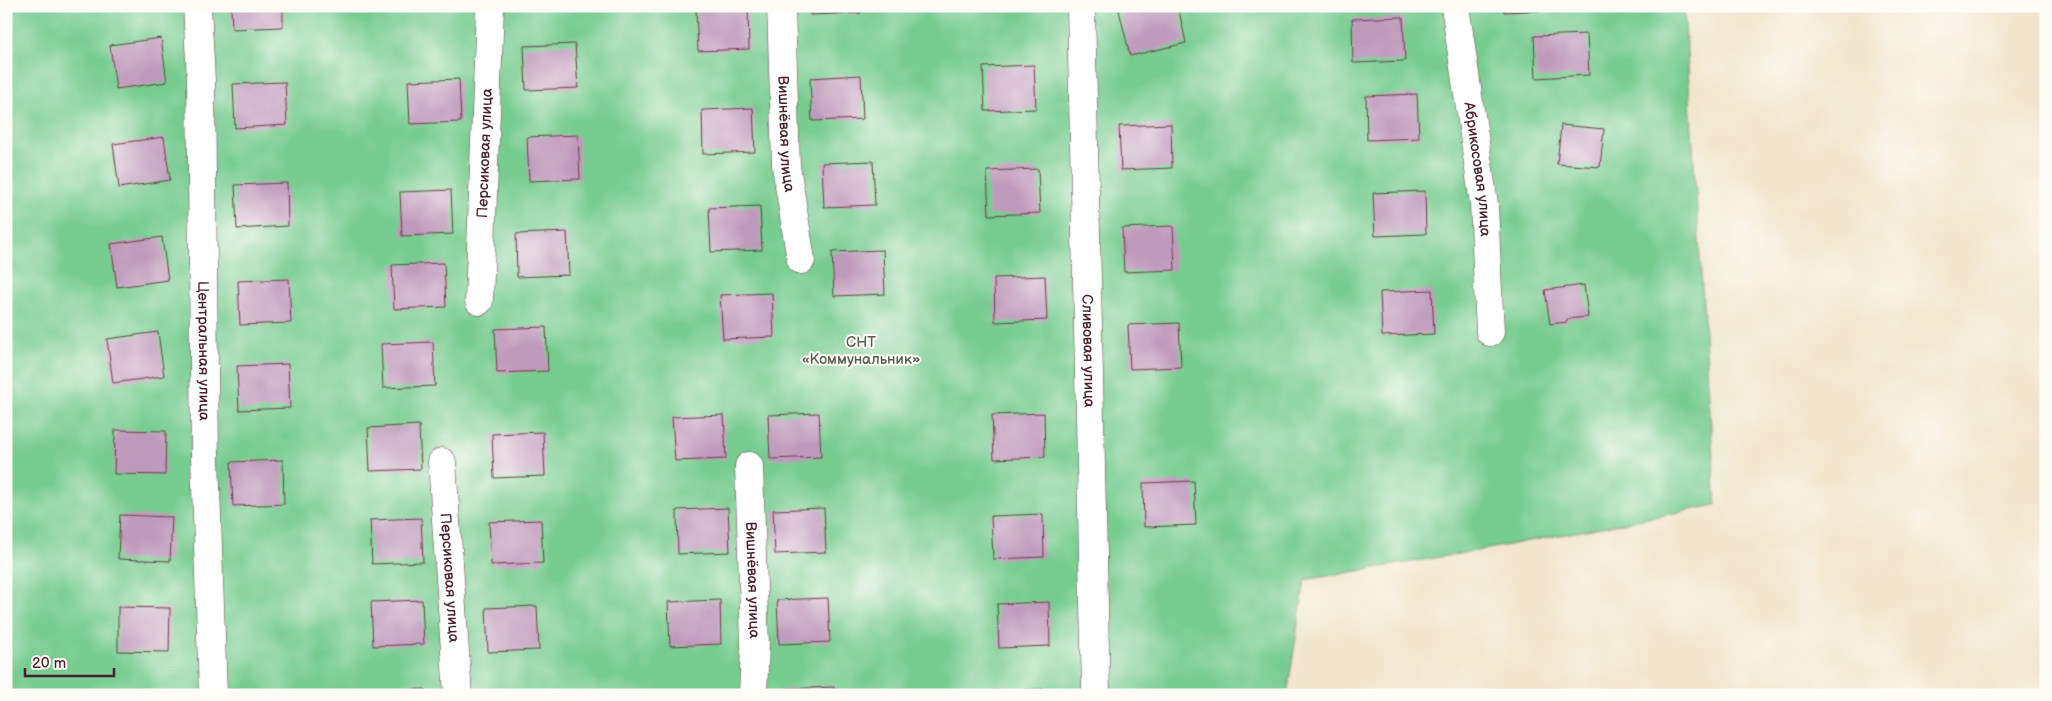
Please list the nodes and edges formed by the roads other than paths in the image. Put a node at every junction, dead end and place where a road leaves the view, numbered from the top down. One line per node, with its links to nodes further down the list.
1 (197, 6): 11 (street, Центральная улица)
2 (490, 6): 7 (street, Персиковая улица)
3 (781, 6): 6 (street, Вишнёвая улица)
4 (1080, 6): 14 (street, Сливовая улица)
5 (1455, 6): 8 (street, Абрикосовая улица)
6 (801, 260)
7 (479, 301)
8 (1490, 332)
9 (442, 462): 12 (street, Персиковая улица)
10 (749, 466): 13 (street, Вишнёвая улица)
11 (213, 695)
12 (458, 695)
13 (753, 695)
14 (1096, 695)

